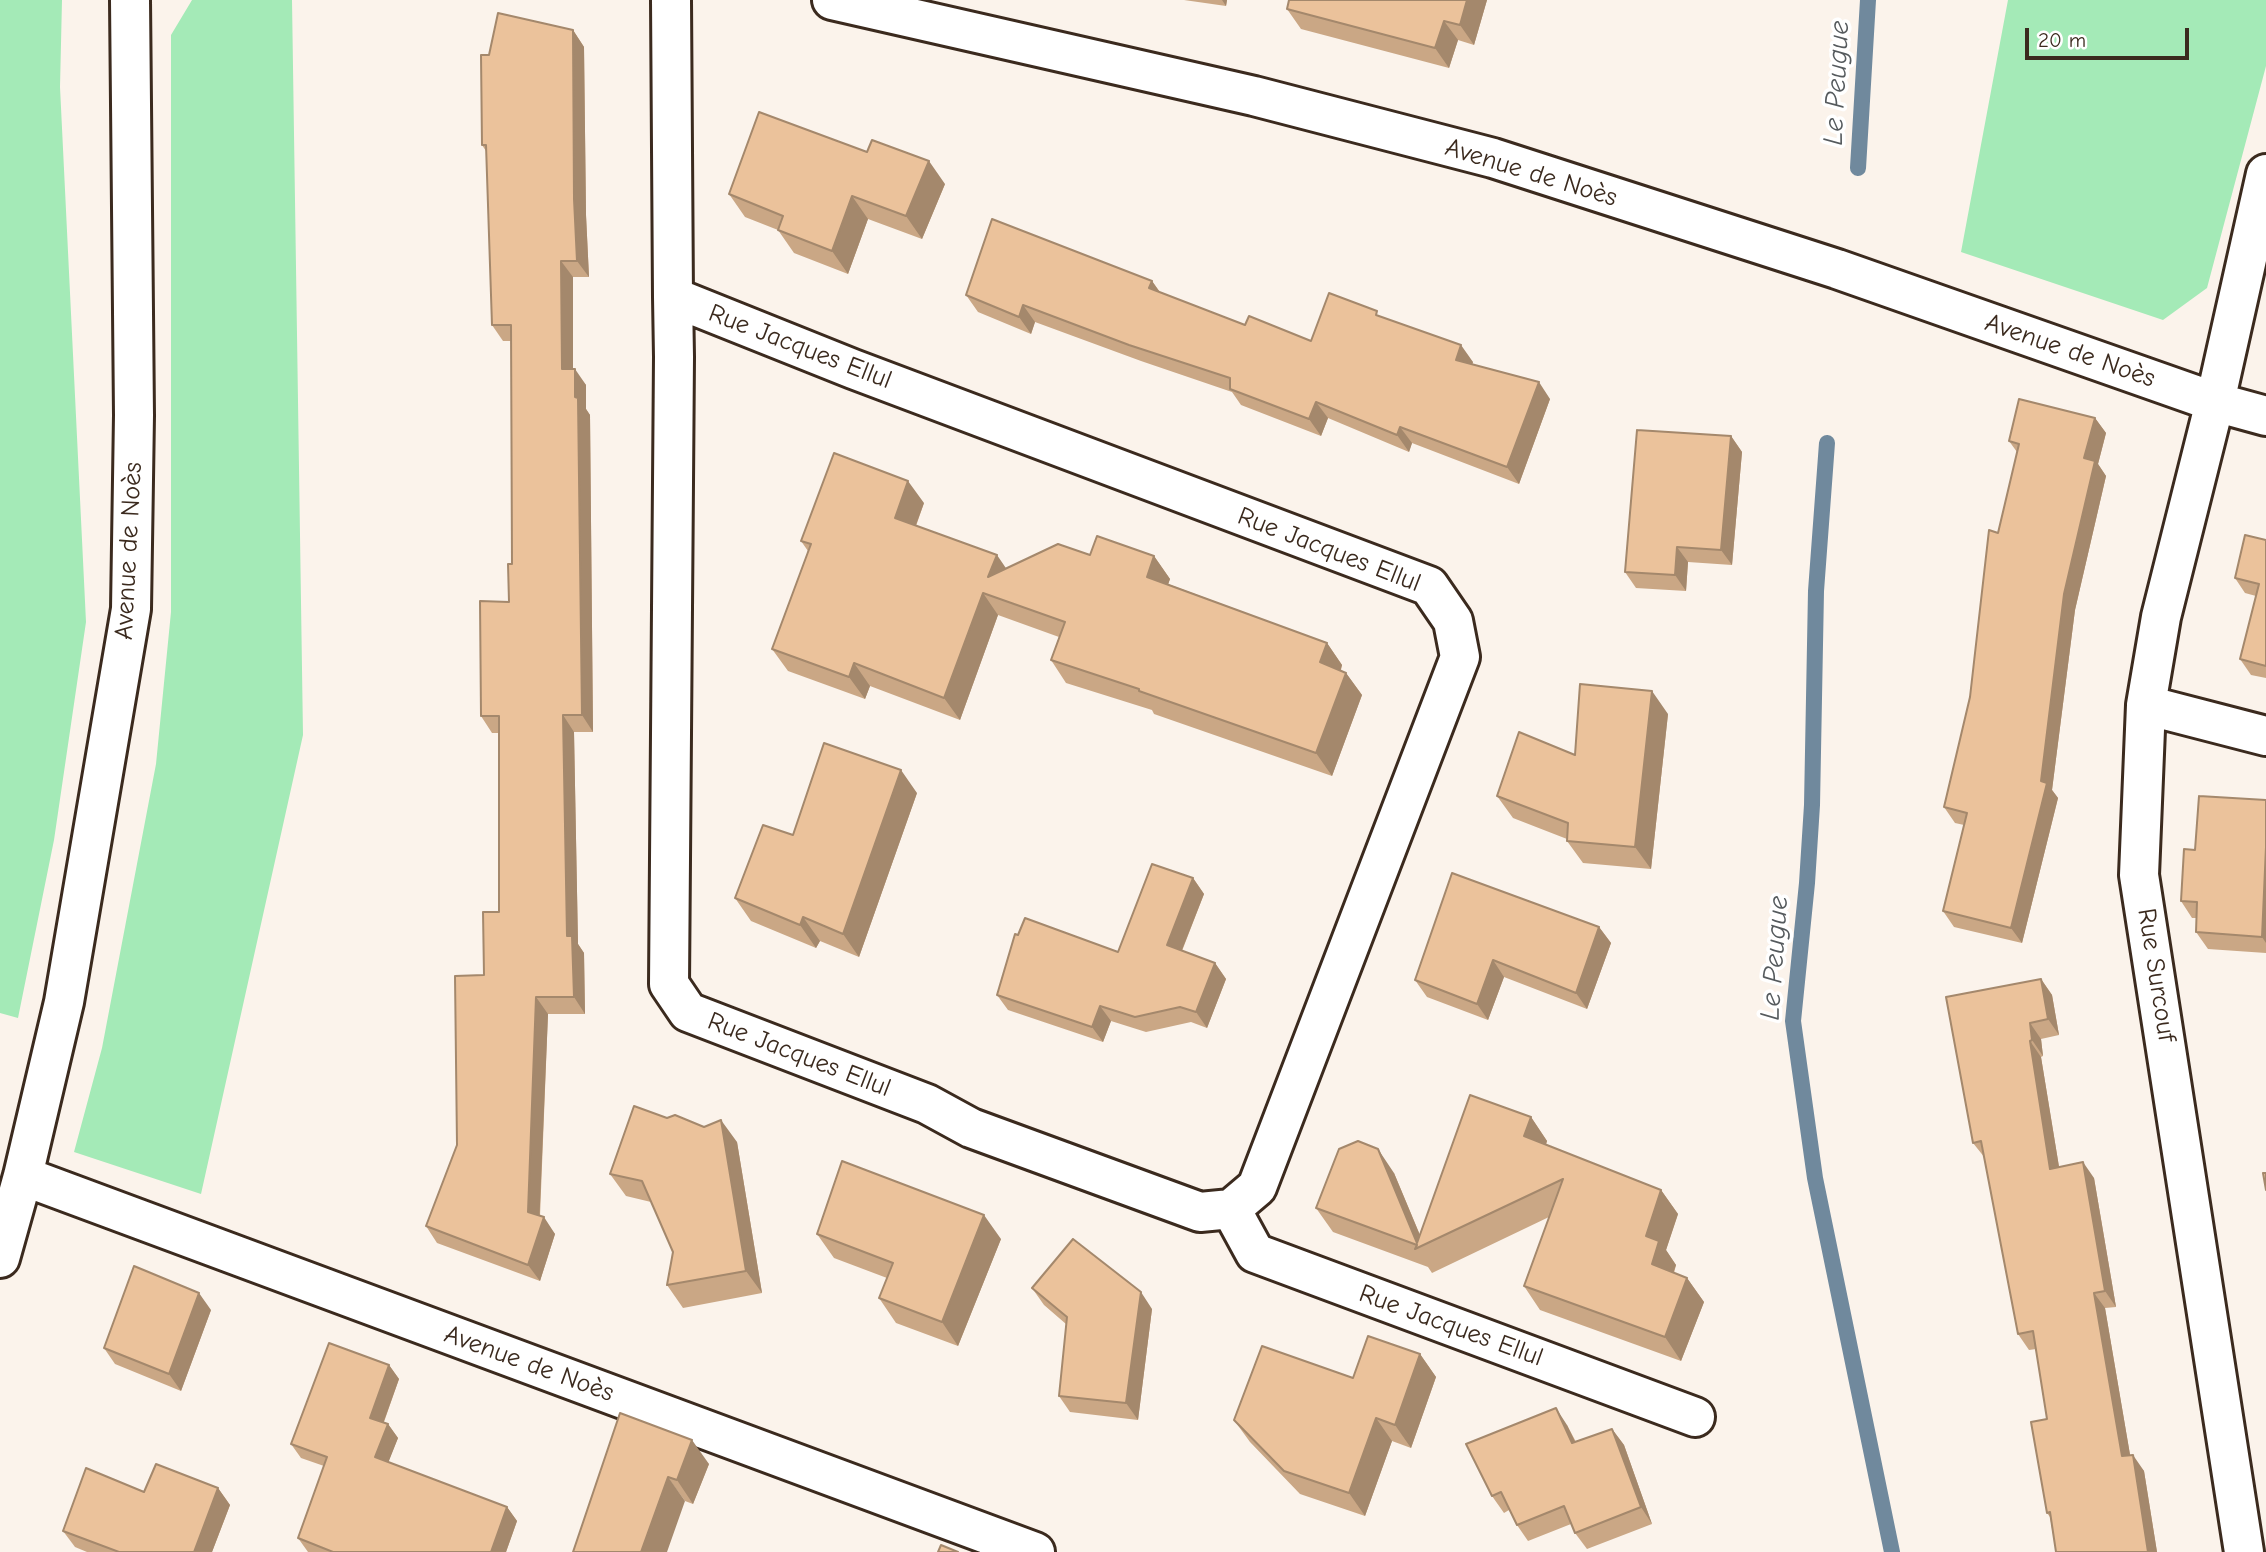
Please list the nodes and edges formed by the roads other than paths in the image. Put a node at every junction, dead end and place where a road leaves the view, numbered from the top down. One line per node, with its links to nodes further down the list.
1 (130, 0): 10 (street, Avenue de Noès)
2 (671, 0): 5 (street, Rue Jacques Ellul)
3 (831, 0): 6 (street, Avenue de Noès)
4 (2266, 174): 6 (street, Rue Surcouf)
5 (673, 297): 11 (street, Rue Jacques Ellul); 11 (street, Rue Jacques Ellul)
6 (2215, 401): 7 (street, Avenue de Noès); 8 (street, Rue Surcouf)
7 (2266, 416)
8 (2146, 705): 9 (street); 15 (street, Rue Surcouf)
9 (2266, 736)
10 (23, 1176): 12 (street, Avenue de Noès); 14 (street, Avenue de Noès)
11 (1231, 1209): 13 (street, Rue Jacques Ellul)
12 (0, 1258)
13 (1695, 1417)
14 (1035, 1552)
15 (2244, 1552)

